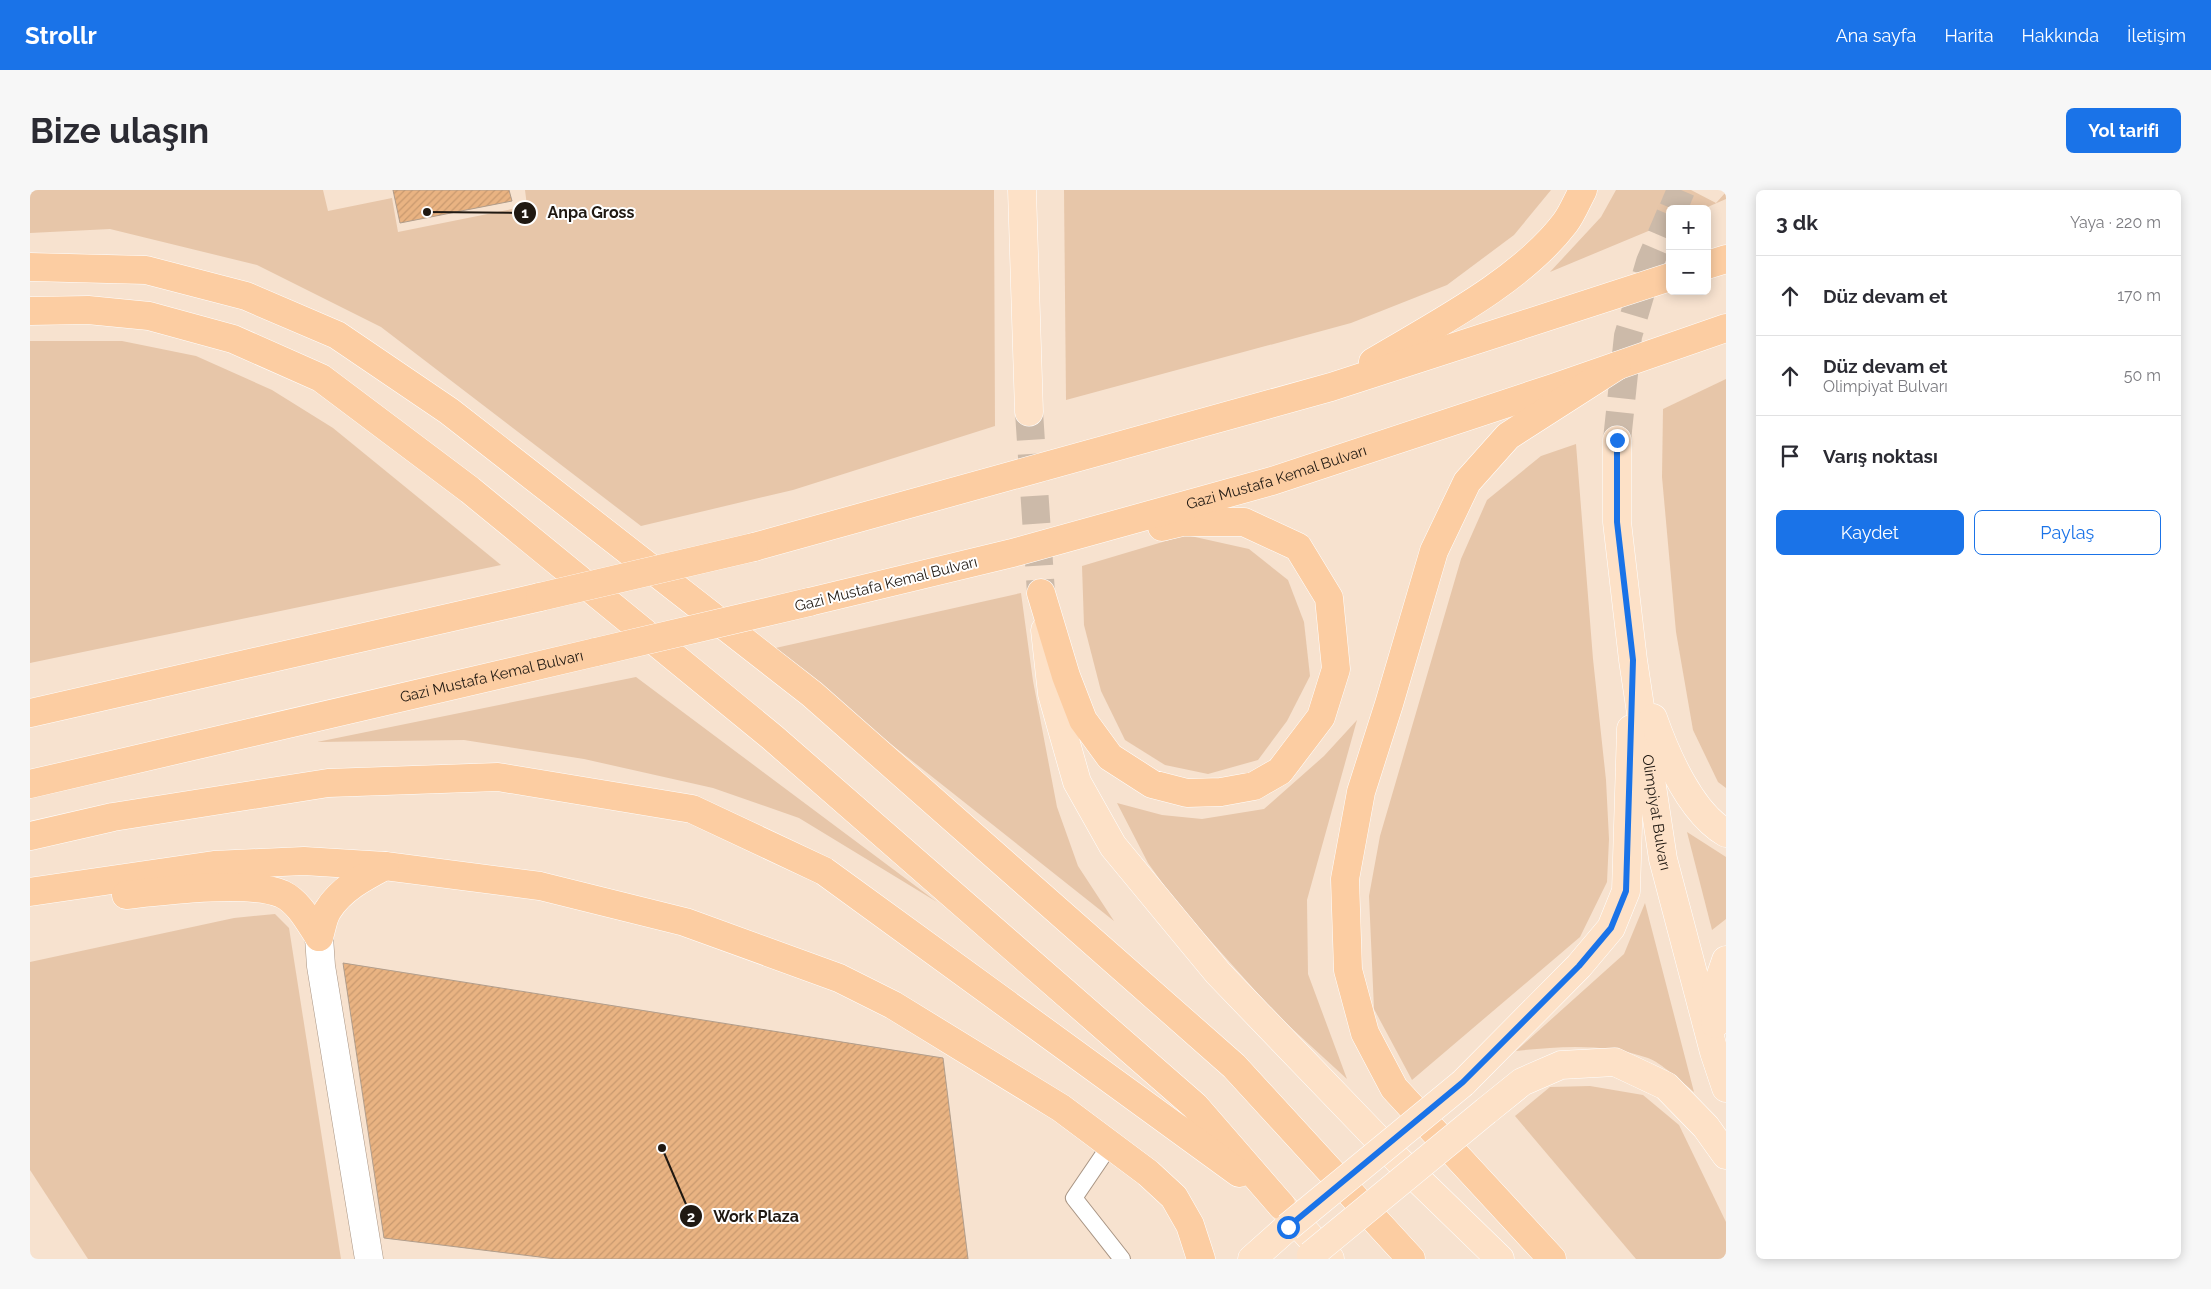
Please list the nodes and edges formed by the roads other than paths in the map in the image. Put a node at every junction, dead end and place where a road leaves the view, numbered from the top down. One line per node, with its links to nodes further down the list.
1 (1022, 190): 11 (main road)
2 (1583, 190): 10 (highway)
3 (1726, 259): 4 (highway)
4 (1711, 264)
5 (30, 267): 35 (highway)
6 (1666, 278): 10 (highway)
7 (30, 311): 29 (highway)
8 (1726, 328): 9 (highway, Gazi Mustafa Kemal Bulvarı)
9 (1617, 366): 13 (highway, Gazi Mustafa Kemal Bulvarı); 37 (highway)
10 (1331, 387): 16 (highway, bridge)
11 (1029, 412)
12 (1617, 440): 15 (main road, Olimpiyat Bulvarı)
13 (1016, 552): 14 (highway); 17 (highway, Gazi Mustafa Kemal Bulvarı, bridge)
14 (1041, 593): 36 (main road)
15 (1633, 660): 18 (main road); 25 (main road, Olimpiyat Bulvarı); 29 (main road, bridge)
16 (30, 713)
17 (30, 784)
18 (1726, 833)
19 (30, 836): 29 (highway)
20 (384, 866): 21 (highway); 23 (highway); 27 (highway)
21 (30, 892)
22 (30, 906): 23 (highway)
23 (319, 937): 31 (main road)
24 (1726, 960): 25 (main road)
25 (1714, 1052): 26 (main road, Olimpiyat Bulvarı)
26 (1726, 1088)
27 (1110, 1145): 32 (lane); 33 (highway)
28 (1726, 1155): 30 (main road, bridge)
29 (1285, 1216): 30 (main road); 34 (main road)
30 (1316, 1258)
31 (369, 1259)
32 (1122, 1259)
33 (1201, 1259)
34 (1252, 1259)
35 (1411, 1259)
36 (1500, 1259)
37 (1552, 1259)

